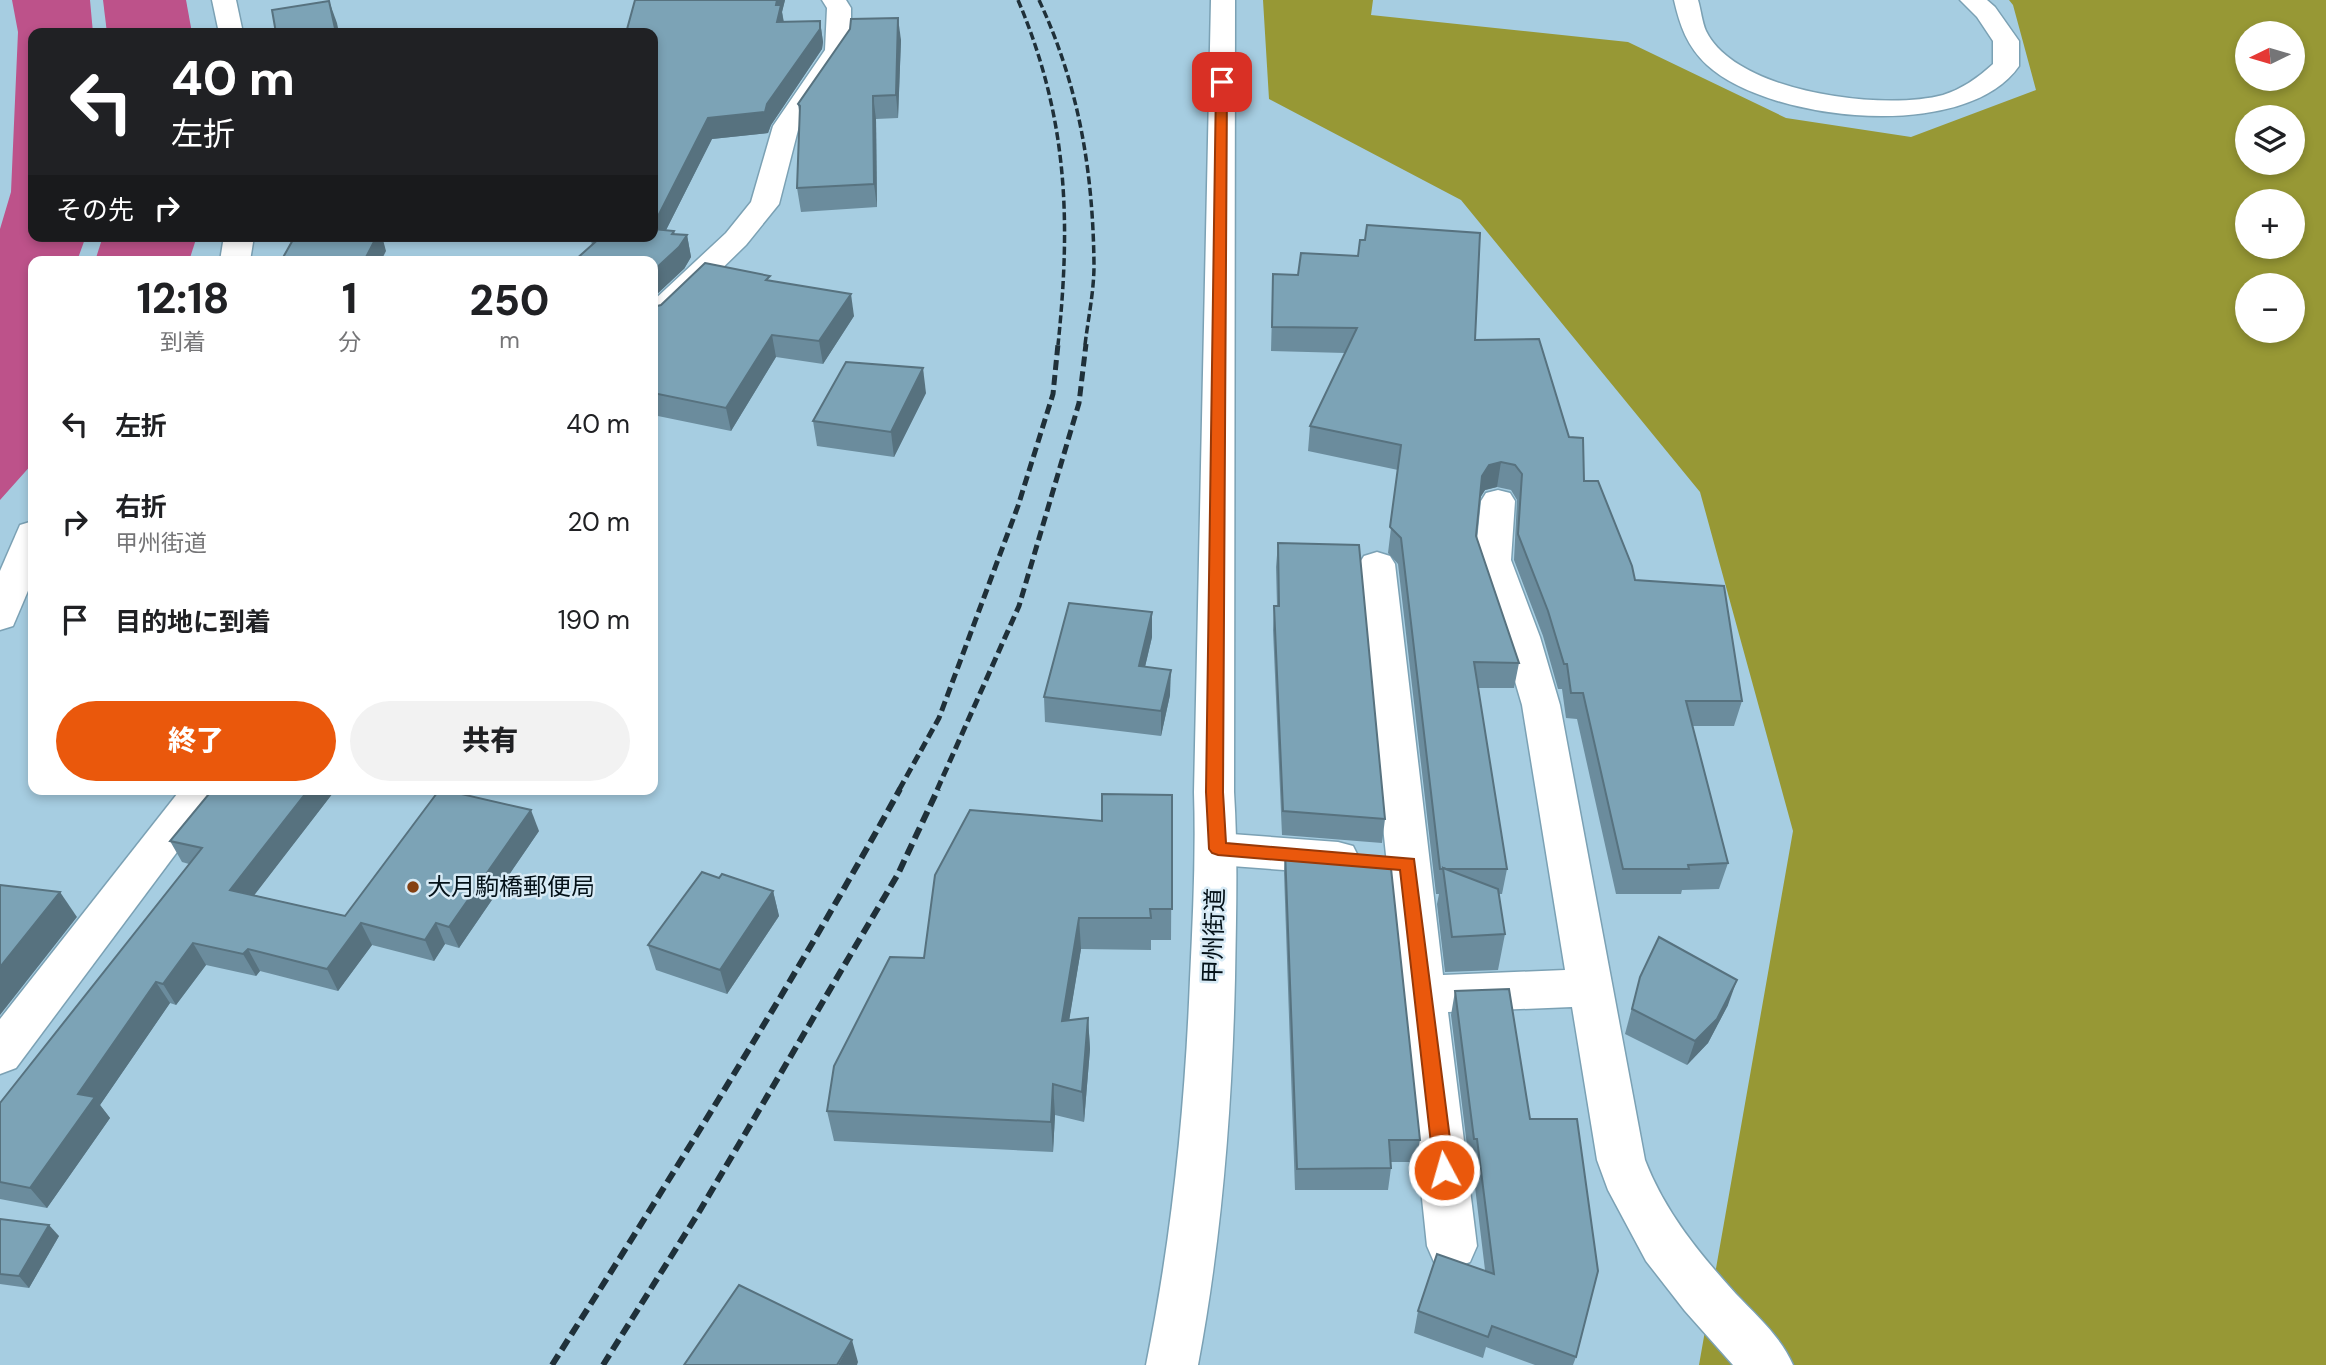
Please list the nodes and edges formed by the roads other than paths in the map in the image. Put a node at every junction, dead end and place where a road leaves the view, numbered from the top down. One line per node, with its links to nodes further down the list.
1 (225, 0): 6 (main road)
2 (834, 0): 7 (main road)
3 (1223, 0): 13 (main road, 甲州街道)
4 (1686, 0): 5 (main road)
5 (1972, 0)
6 (230, 28)
7 (658, 313)
8 (1498, 501): 15 (main road)
9 (28, 542): 11 (main road)
10 (1377, 564): 14 (main road)
11 (0, 617)
12 (199, 795): 17 (main road)
13 (1218, 849): 14 (main road); 19 (main road, 甲州街道)
14 (1408, 864): 16 (main road)
15 (1591, 988): 16 (main road); 20 (main road)
16 (1423, 994): 18 (main road)
17 (0, 1054)
18 (1452, 1245)
19 (1172, 1365)
20 (1767, 1365)

